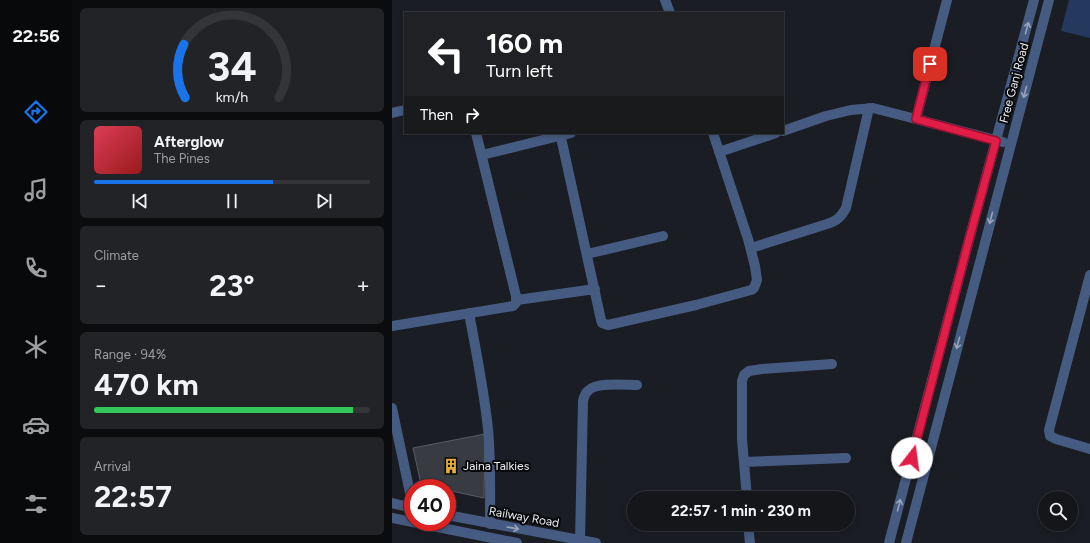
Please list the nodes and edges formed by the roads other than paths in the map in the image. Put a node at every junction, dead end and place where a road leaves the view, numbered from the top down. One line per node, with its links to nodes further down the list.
1 (665, 0): 5 (street)
2 (947, 0): 11 (street)
3 (1034, 0): 6 (street, one-way to 3)
4 (1049, 0): 7 (street, Free Ganj Road)
5 (670, 12)
6 (1018, 62): 7 (street); 17 (street)
7 (1032, 64): 18 (street, Free Ganj Road, one-way to 18)
8 (869, 108): 11 (street); 12 (street); 22 (street)
9 (404, 110): 10 (street)
10 (392, 113)
11 (916, 119): 17 (street)
12 (784, 130)
13 (476, 134): 20 (street)
14 (564, 134): 20 (street); 23 (street)
15 (713, 134): 19 (street)
16 (773, 134): 19 (street)
17 (996, 141): 18 (street); 28 (street)
18 (1011, 144): 29 (street, Free Ganj Road, one-way to 29)
19 (719, 152): 22 (street)
20 (482, 155): 26 (street)
21 (664, 236): 23 (street)
22 (750, 248): 25 (street)
23 (587, 254): 25 (street)
24 (1090, 274): 34 (street)
25 (595, 289): 26 (street)
26 (517, 300): 27 (street)
27 (470, 313): 30 (street); 45 (street)
28 (948, 320): 29 (street); 54 (street, one-way to 28)
29 (964, 324): 55 (street, Free Ganj Road, one-way to 55)
30 (392, 326)
31 (832, 364): 36 (street)
32 (637, 385): 49 (street)
33 (392, 408): 37 (street)
34 (1090, 449)
35 (846, 458): 36 (street)
36 (744, 462): 38 (street)
37 (407, 479)
38 (746, 491)
39 (392, 503): 40 (street)
40 (404, 506)
41 (456, 517): 43 (street, Railway Road)
42 (392, 518): 44 (street)
43 (461, 518): 45 (street, Railway Road); 48 (street)
44 (404, 520)
45 (490, 524): 49 (street, Railway Road, one-way to 49)
46 (456, 531): 48 (street)
47 (749, 531): 53 (street)
48 (461, 532): 50 (street); 51 (street)
49 (580, 540): 52 (street, Railway Road)
50 (462, 543)
51 (516, 543)
52 (596, 543)
53 (750, 543)
54 (889, 543)
55 (906, 543)

